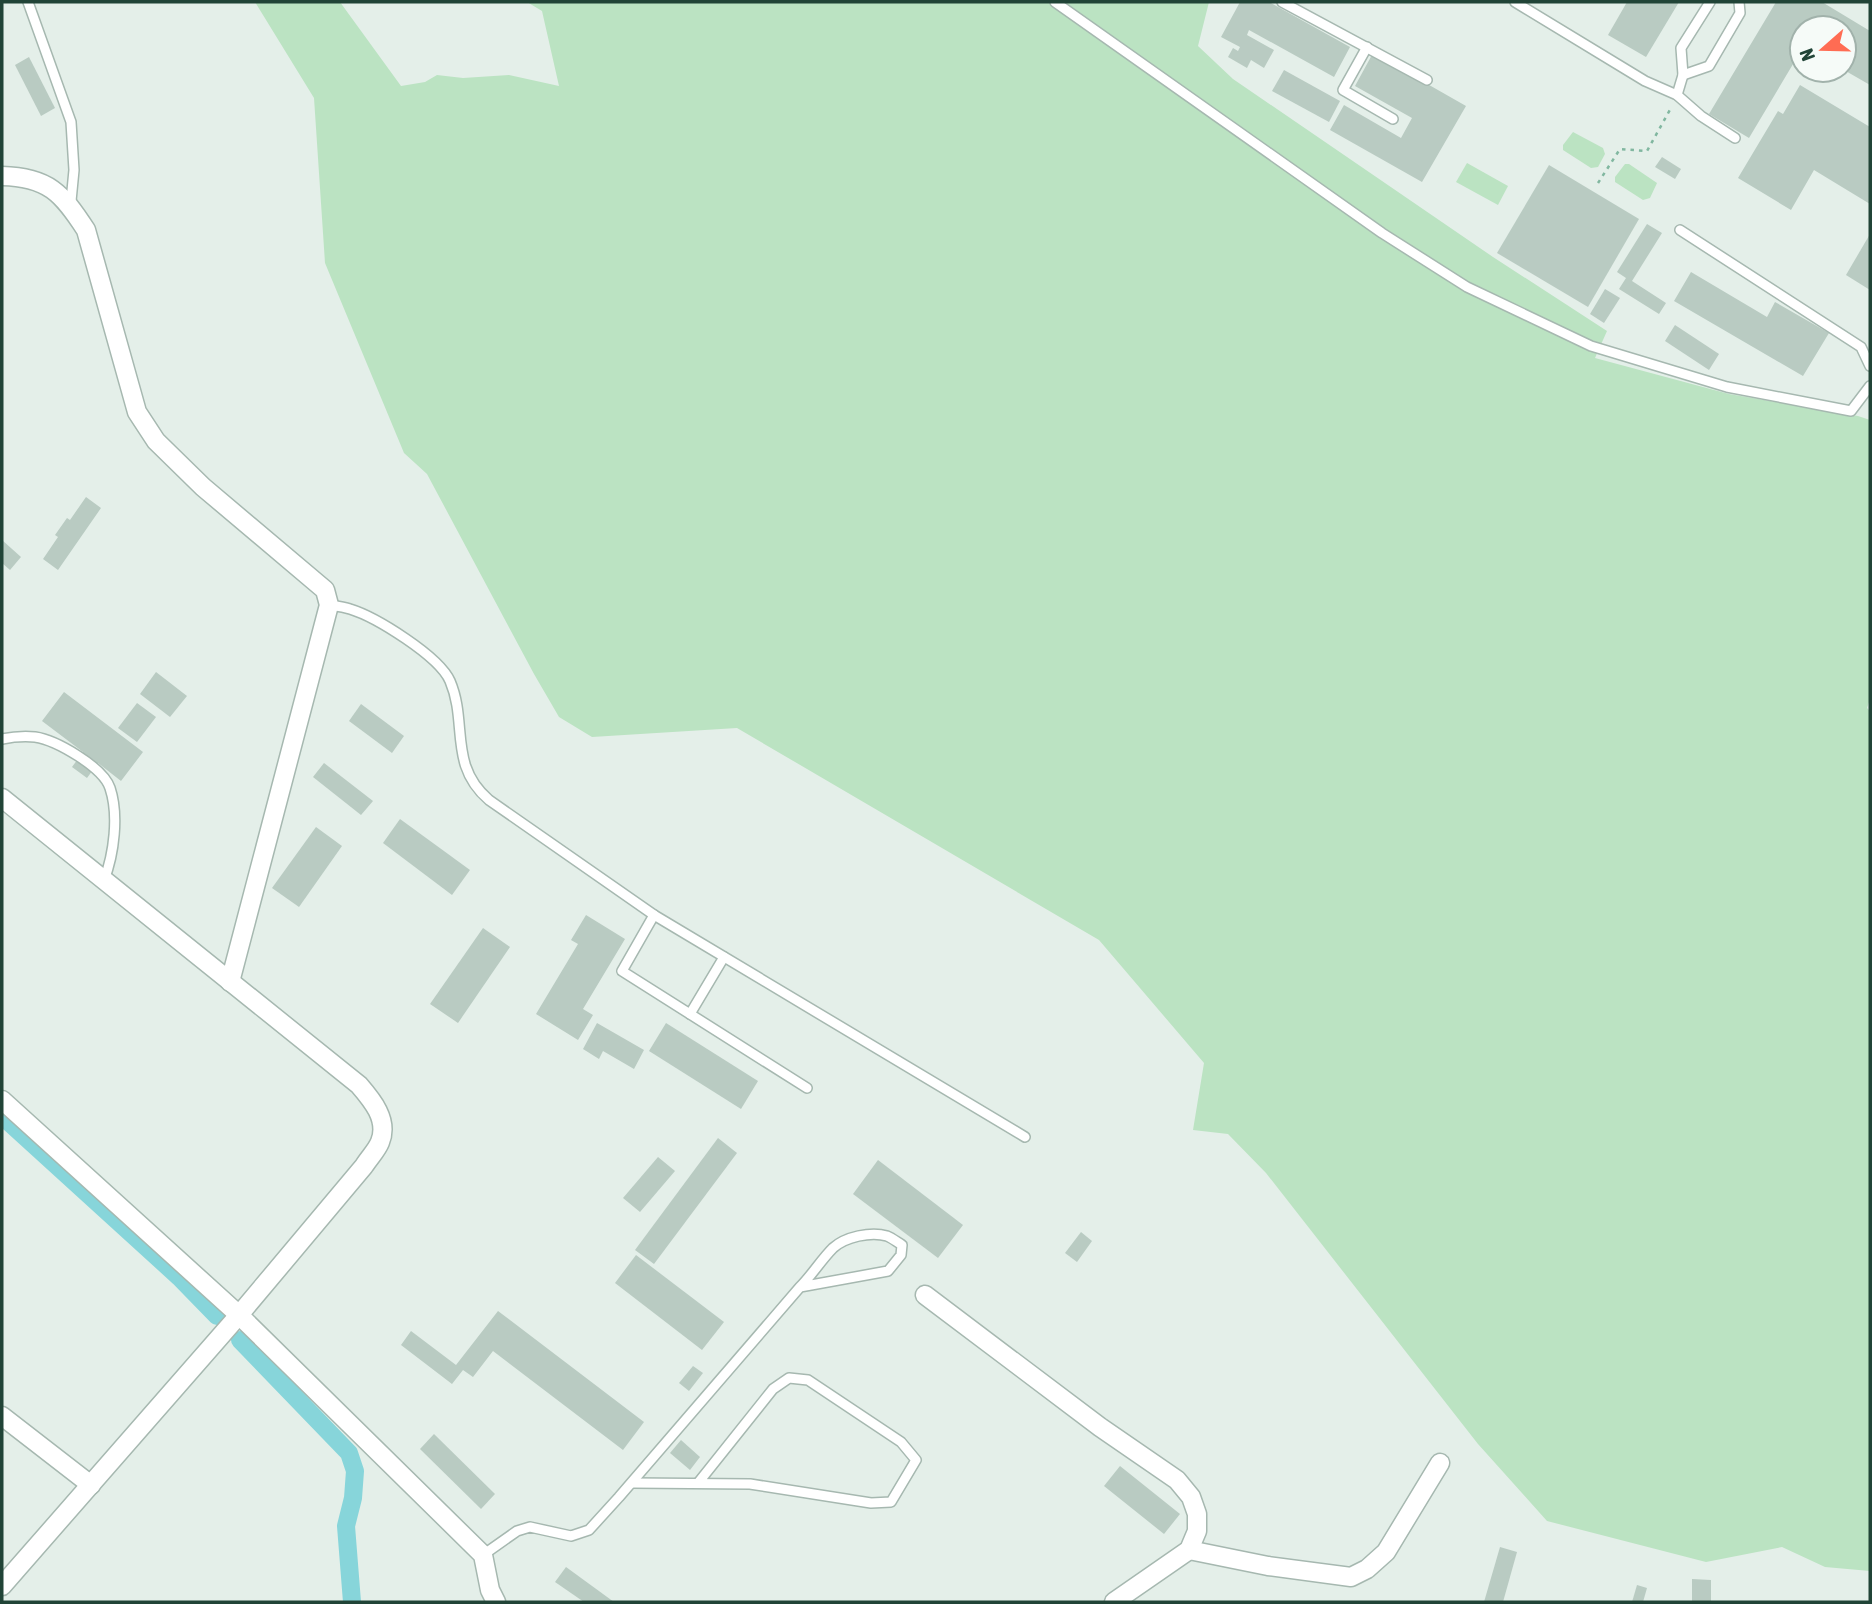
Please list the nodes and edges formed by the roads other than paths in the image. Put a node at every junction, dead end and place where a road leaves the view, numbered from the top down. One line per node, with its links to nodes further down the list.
1 (28, 2): 14 (lane)
2 (1055, 2): 17 (lane)
3 (1282, 2): 7 (lane)
4 (1515, 2): 10 (lane)
5 (1710, 2): 8 (lane)
6 (1739, 2): 8 (lane)
7 (1367, 47): 9 (lane); 11 (lane)
8 (1683, 75): 10 (lane)
9 (1427, 80)
10 (1677, 95): 12 (lane)
11 (1393, 119)
12 (1735, 138)
13 (2, 176): 18 (street)
14 (71, 201)
15 (1680, 230): 16 (lane)
16 (1870, 366)
17 (1870, 386)
18 (329, 605): 22 (lane); 24 (street)
19 (2, 739): 21 (lane)
20 (2, 798): 21 (street)
21 (104, 880): 24 (street)
22 (654, 915): 23 (lane); 25 (lane)
23 (724, 957): 25 (lane); 28 (lane)
24 (230, 982): 31 (street)
25 (690, 1014): 26 (lane)
26 (807, 1088)
27 (2, 1100): 31 (street)
28 (1025, 1137)
29 (800, 1287): 29 (lane); 34 (lane)
30 (925, 1294): 37 (street)
31 (239, 1315): 36 (street); 38 (street)
32 (2, 1416): 36 (street)
33 (1440, 1463): 37 (street)
34 (632, 1483): 35 (lane); 38 (lane)
35 (698, 1483): 35 (lane)
36 (91, 1485): 39 (street)
37 (1189, 1550): 41 (street)
38 (483, 1555): 40 (street)
39 (2, 1586)
40 (496, 1602)
41 (1114, 1602)

